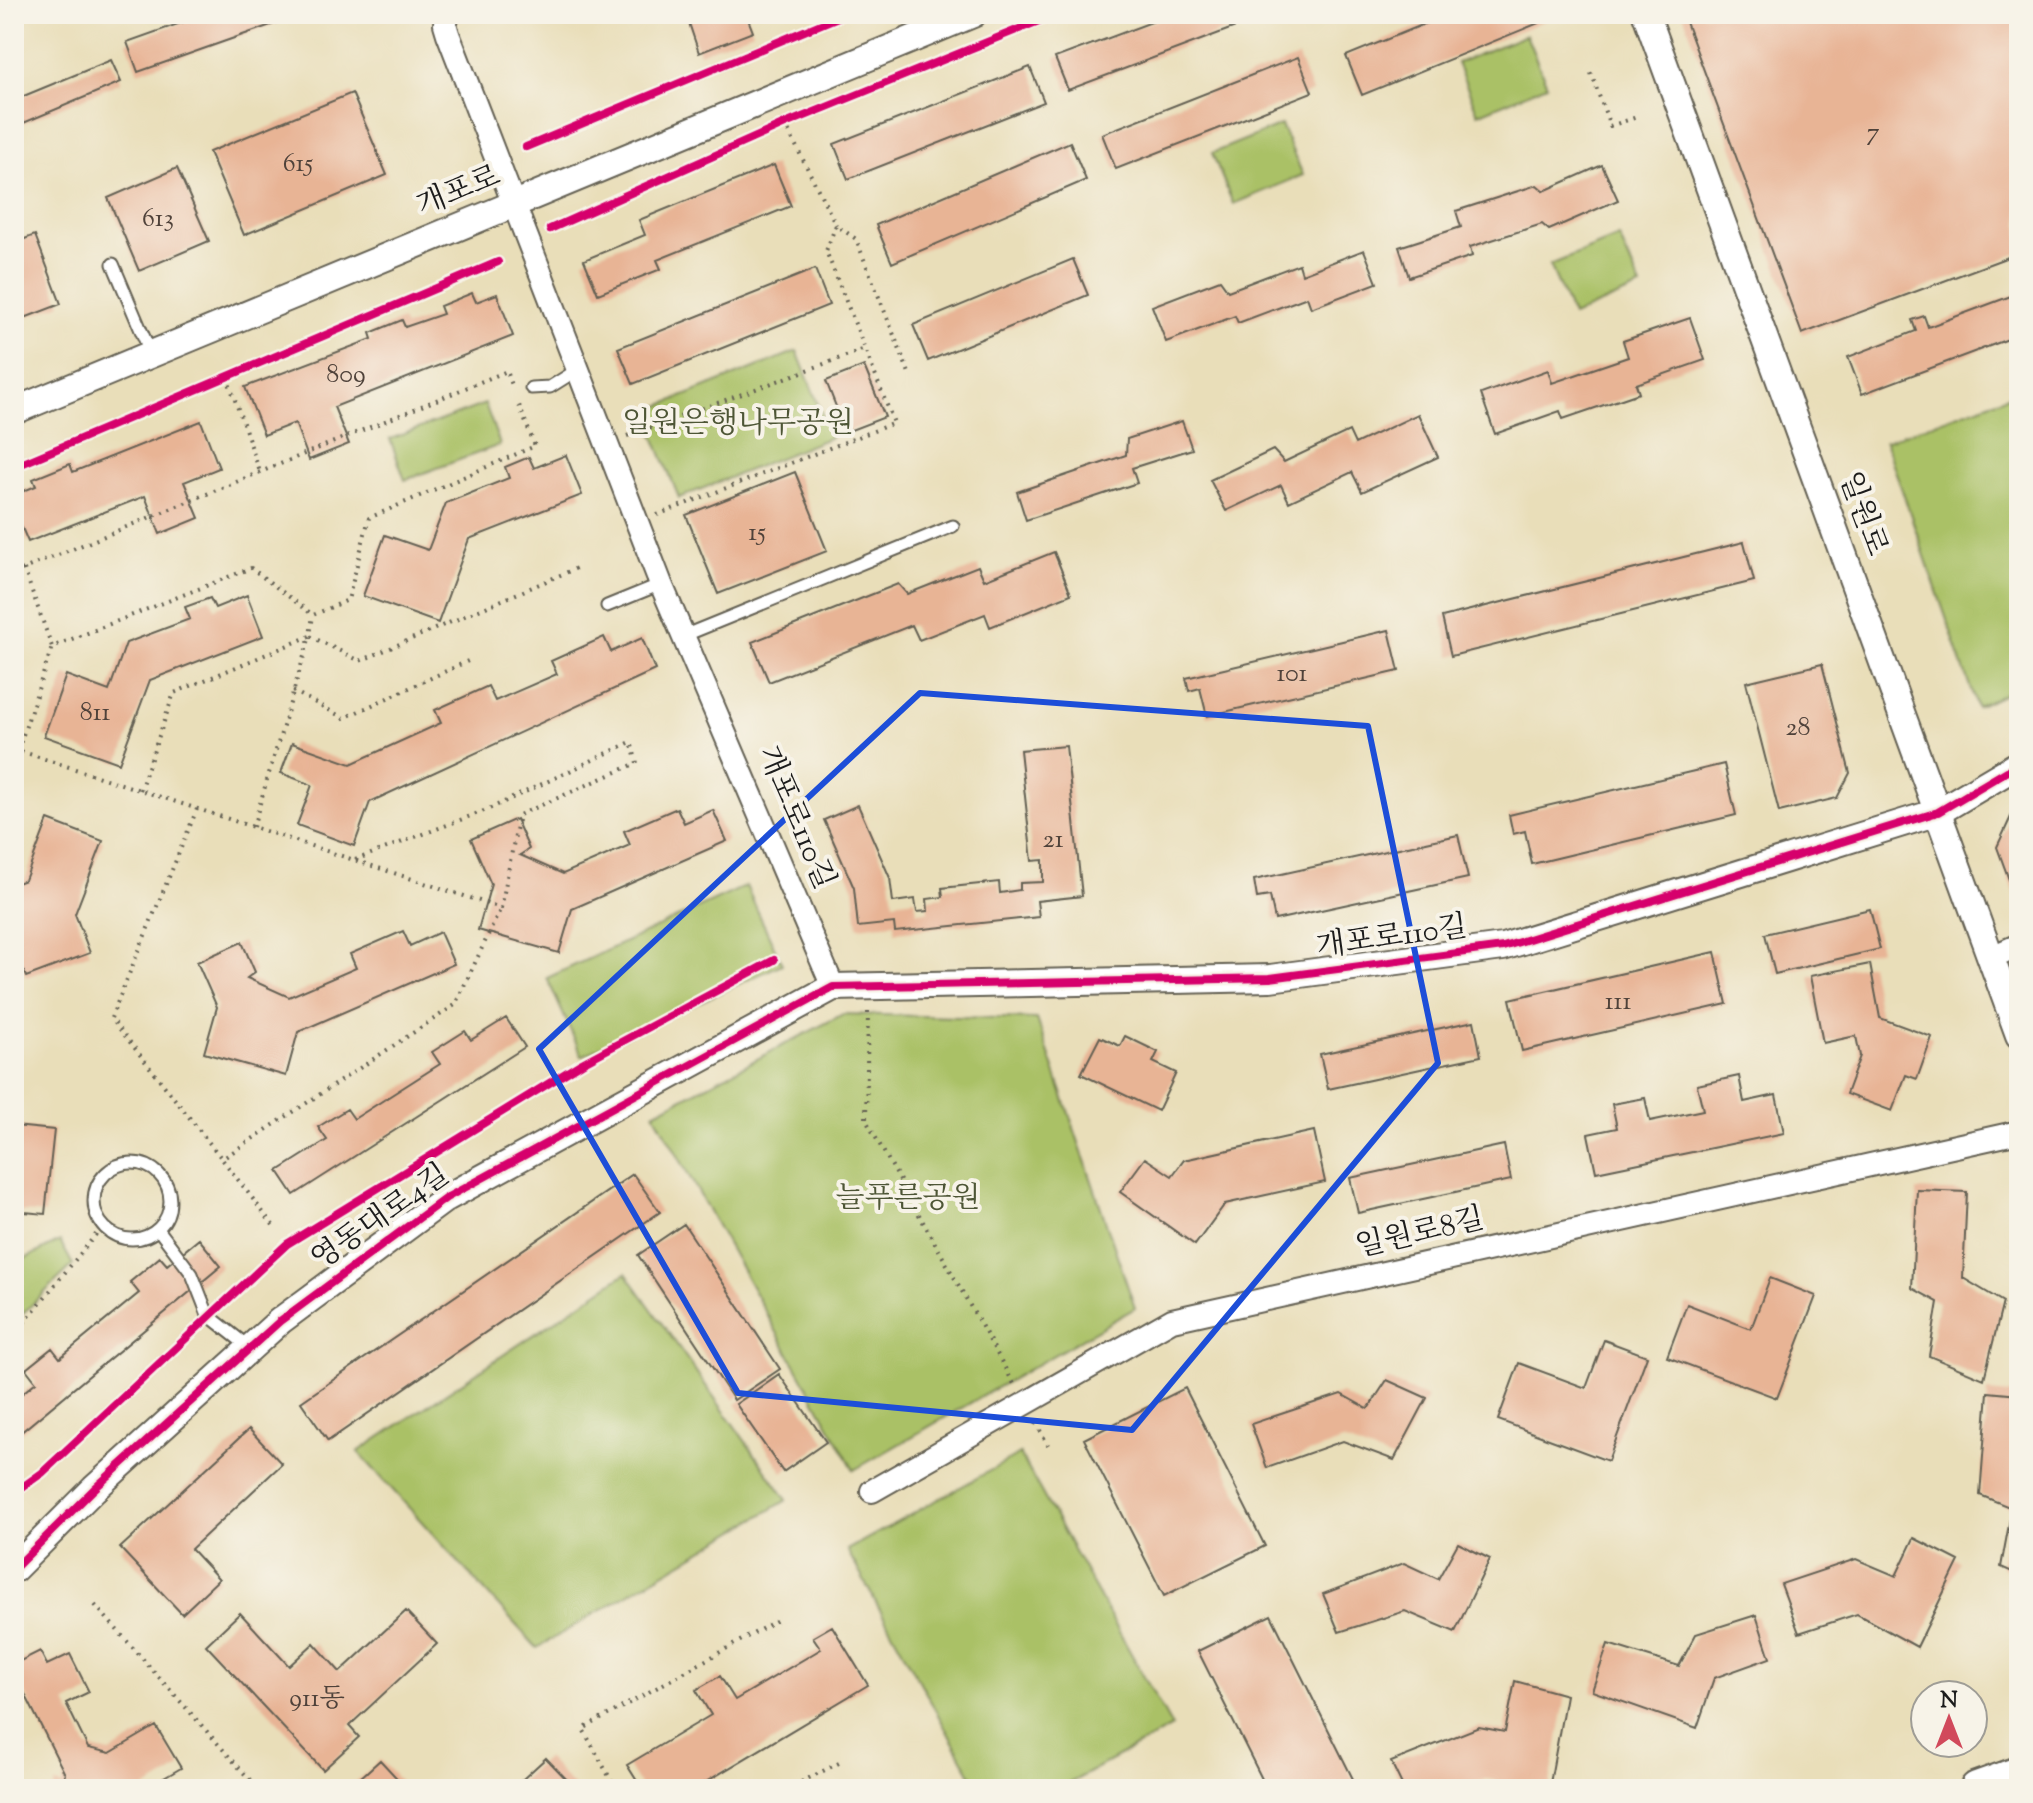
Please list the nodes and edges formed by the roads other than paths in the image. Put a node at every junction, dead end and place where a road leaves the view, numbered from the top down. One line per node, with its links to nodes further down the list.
1 (449, 14): 4 (street, 개포로110길)
2 (973, 14): 4 (street, 개포로)
3 (1646, 14): 15 (street, 일원로)
4 (516, 203): 6 (street, 개포로); 7 (street, 개포로110길)
5 (113, 264): 6 (lane)
6 (151, 354): 9 (street, 개포로)
7 (577, 370): 8 (lane); 11 (street, 개포로110길)
8 (531, 388)
9 (14, 411)
10 (953, 526): 13 (lane)
11 (661, 584): 12 (lane); 13 (street, 개포로110길)
12 (607, 606)
13 (683, 636): 18 (street, 개포로110길)
14 (2019, 764): 15 (street, 개포로110길)
15 (1938, 812): 17 (street, 일원로); 18 (street, 개포로110길)
16 (2019, 945): 17 (street)
17 (1992, 957): 19 (street, 일원로)
18 (833, 987): 22 (street, 영동대로4길)
19 (2019, 1035)
20 (2019, 1132): 23 (street, 일원로8길)
21 (158, 1229): 21 (lane); 22 (lane)
22 (250, 1348): 24 (street, 영동대로4길)
23 (872, 1491)
24 (14, 1569)
25 (2019, 1774): 26 (main road)
26 (1977, 1789)

